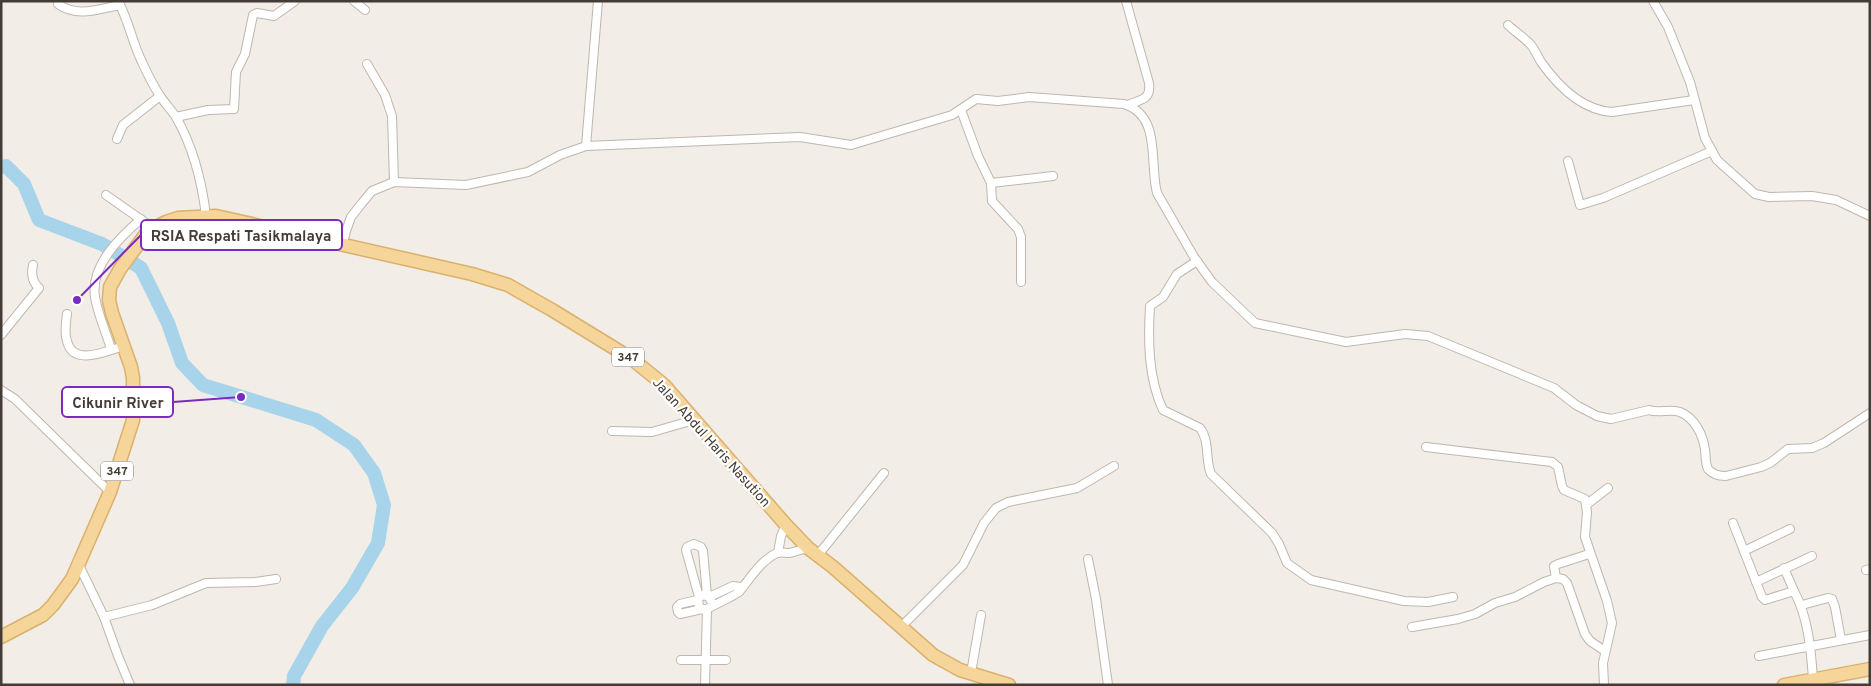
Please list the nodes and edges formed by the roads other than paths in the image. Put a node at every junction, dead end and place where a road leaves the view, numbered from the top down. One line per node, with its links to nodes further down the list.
1 (295, 1): 15 (street)
2 (354, 1): 8 (street)
3 (598, 1): 17 (street)
4 (1126, 1): 13 (street)
5 (1653, 1): 12 (street)
6 (119, 3): 7 (street); 11 (street)
7 (58, 4)
8 (365, 10)
9 (1508, 25): 12 (street)
10 (367, 64): 21 (street)
11 (160, 96): 15 (street); 16 (street)
12 (1694, 100): 18 (street)
13 (1128, 105): 14 (street); 29 (street)
14 (961, 110): 17 (street); 22 (street)
15 (176, 117): 24 (street)
16 (117, 139)
17 (586, 146): 21 (street)
18 (1712, 151): 19 (street); 25 (street)
19 (1568, 161)
20 (1053, 176): 22 (street)
21 (394, 182): 28 (street)
22 (991, 183): 31 (street)
23 (106, 195): 26 (street)
24 (206, 216): 27 (main road, Jalan Abdul Haris Nasution / 347); 28 (main road, Jalan Abdul Haris Nasution / 347)
25 (1870, 216)
26 (141, 219): 27 (street); 34 (street)
27 (150, 230): 34 (main road, 347)
28 (343, 243): 37 (main road, Jalan Abdul Haris Nasution / 347)
29 (1197, 260): 36 (street); 62 (street)
30 (33, 265): 33 (street)
31 (1020, 282)
32 (66, 314): 34 (street)
33 (1, 335)
34 (118, 348): 43 (main road, 347)
35 (1, 390): 43 (street)
36 (1870, 413)
37 (694, 420): 38 (street); 46 (main road, Jalan Abdul Haris Nasution / 347)
38 (612, 431)
39 (1426, 447): 44 (street)
40 (1114, 466): 68 (street)
41 (884, 474): 48 (street)
42 (1608, 488): 44 (street)
43 (110, 492): 54 (main road, 347)
44 (1586, 505): 51 (street)
45 (1733, 523): 49 (street)
46 (786, 525): 48 (main road, Jalan Abdul Haris Nasution / 347); 50 (street)
47 (1790, 530): 49 (street)
48 (813, 551): 50 (street); 68 (main road, Jalan Abdul Haris Nasution / 347)
49 (1744, 551): 58 (street)
50 (778, 553): 59 (street)
51 (1589, 554): 56 (street); 74 (street)
52 (1812, 556): 55 (street)
53 (1088, 559): 86 (street)
54 (78, 563): 67 (street); 71 (main road, 347)
55 (1784, 568): 58 (street); 60 (street)
56 (1556, 578): 69 (street); 74 (street)
57 (276, 579): 67 (street)
58 (1756, 582): 60 (street)
59 (741, 587): 61 (street); 65 (street)
60 (1794, 591): 64 (street)
61 (708, 596): 63 (street); 63 (street); 65 (street)
62 (1453, 596)
63 (698, 599): 65 (street); 65 (street)
64 (1802, 606): 72 (street); 73 (street)
65 (706, 608): 77 (street)
66 (981, 616): 80 (street)
67 (104, 617): 83 (street)
68 (901, 627): 80 (main road, Jalan Abdul Haris Nasution / 347)
69 (1412, 627)
70 (1870, 635): 72 (street)
71 (1, 637)
72 (1841, 640): 73 (street)
73 (1810, 647): 75 (street); 81 (street)
74 (1605, 650): 87 (street)
75 (1759, 656)
76 (681, 660): 77 (street)
77 (706, 660): 78 (street); 84 (street)
78 (726, 660)
79 (1870, 668): 81 (main road)
80 (971, 673): 82 (main road, Jalan Abdul Haris Nasution / 347)
81 (1813, 679): 88 (main road)
82 (988, 682): 85 (main road, Jalan Abdul Haris Nasution / 347)
83 (130, 685)
84 (705, 685)
85 (1008, 685)
86 (1108, 685)
87 (1604, 685)
88 (1784, 685)

